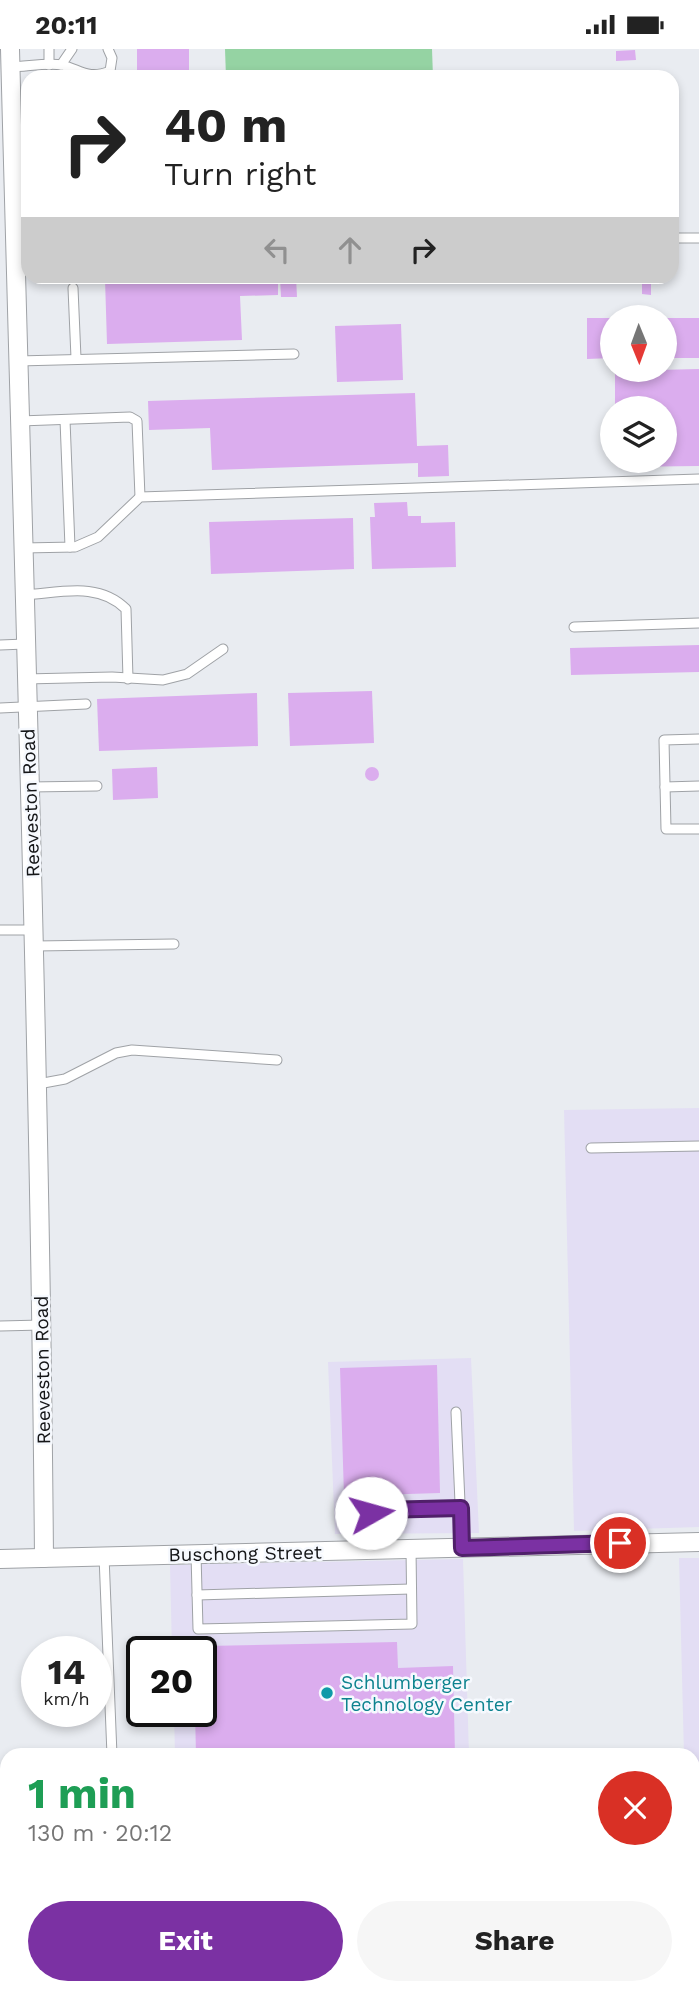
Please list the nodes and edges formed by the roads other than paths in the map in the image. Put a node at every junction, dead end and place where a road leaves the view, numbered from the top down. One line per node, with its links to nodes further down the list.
1 (10, 49): 7 (street, Reeveston Road)
2 (49, 49): 5 (lane)
3 (72, 49): 6 (lane)
4 (108, 49): 9 (lane)
5 (50, 65): 6 (lane); 7 (lane)
6 (61, 65): 8 (lane)
7 (10, 67): 15 (street, Reeveston Road)
8 (73, 70)
9 (110, 70)
10 (679, 238): 11 (lane)
11 (699, 238)
12 (73, 288): 14 (lane)
13 (294, 354): 14 (lane)
14 (76, 358): 15 (lane)
15 (18, 361): 17 (street, Reeveston Road)
16 (65, 420): 17 (lane); 19 (lane); 20 (lane)
17 (20, 421): 21 (street, Reeveston Road)
18 (699, 479): 19 (lane)
19 (141, 496): 20 (lane)
20 (70, 547): 21 (lane)
21 (22, 548): 22 (street, Reeveston Road)
22 (23, 595): 25 (street, Reeveston Road); 29 (lane)
23 (699, 623): 24 (lane)
24 (574, 627)
25 (24, 643): 26 (lane); 28 (street, Reeveston Road)
26 (0, 645)
27 (223, 649): 29 (lane)
28 (25, 679): 29 (lane); 31 (street, Reeveston Road)
29 (128, 679)
30 (86, 704): 31 (lane)
31 (26, 706): 32 (lane); 36 (street, Reeveston Road)
32 (0, 708)
33 (699, 739): 37 (lane)
34 (97, 786): 36 (lane)
35 (699, 786): 37 (lane)
36 (30, 787): 40 (street, Reeveston Road)
37 (665, 787): 38 (lane)
38 (699, 829)
39 (0, 930): 40 (lane)
40 (35, 938): 41 (lane); 43 (street, Reeveston Road)
41 (174, 944)
42 (277, 1061): 43 (lane)
43 (37, 1084): 46 (street, Reeveston Road)
44 (699, 1146): 45 (lane)
45 (591, 1148)
46 (42, 1325): 47 (lane); 56 (street, Reeveston Road)
47 (0, 1326)
48 (456, 1412): 49 (lane)
49 (461, 1508): 51 (lane); 53 (lane)
50 (699, 1542): 51 (street, Buschong Street)
51 (462, 1548): 52 (street, Buschong Street)
52 (411, 1549): 53 (street, Buschong Street); 58 (lane)
53 (356, 1550): 54 (street, Buschong Street)
54 (196, 1554): 55 (street, Buschong Street); 59 (lane)
55 (104, 1556): 56 (street, Buschong Street); 60 (lane)
56 (44, 1558): 57 (street, Buschong Street)
57 (0, 1559)
58 (411, 1589): 59 (lane); 59 (lane)
59 (197, 1595)
60 (112, 1748)

